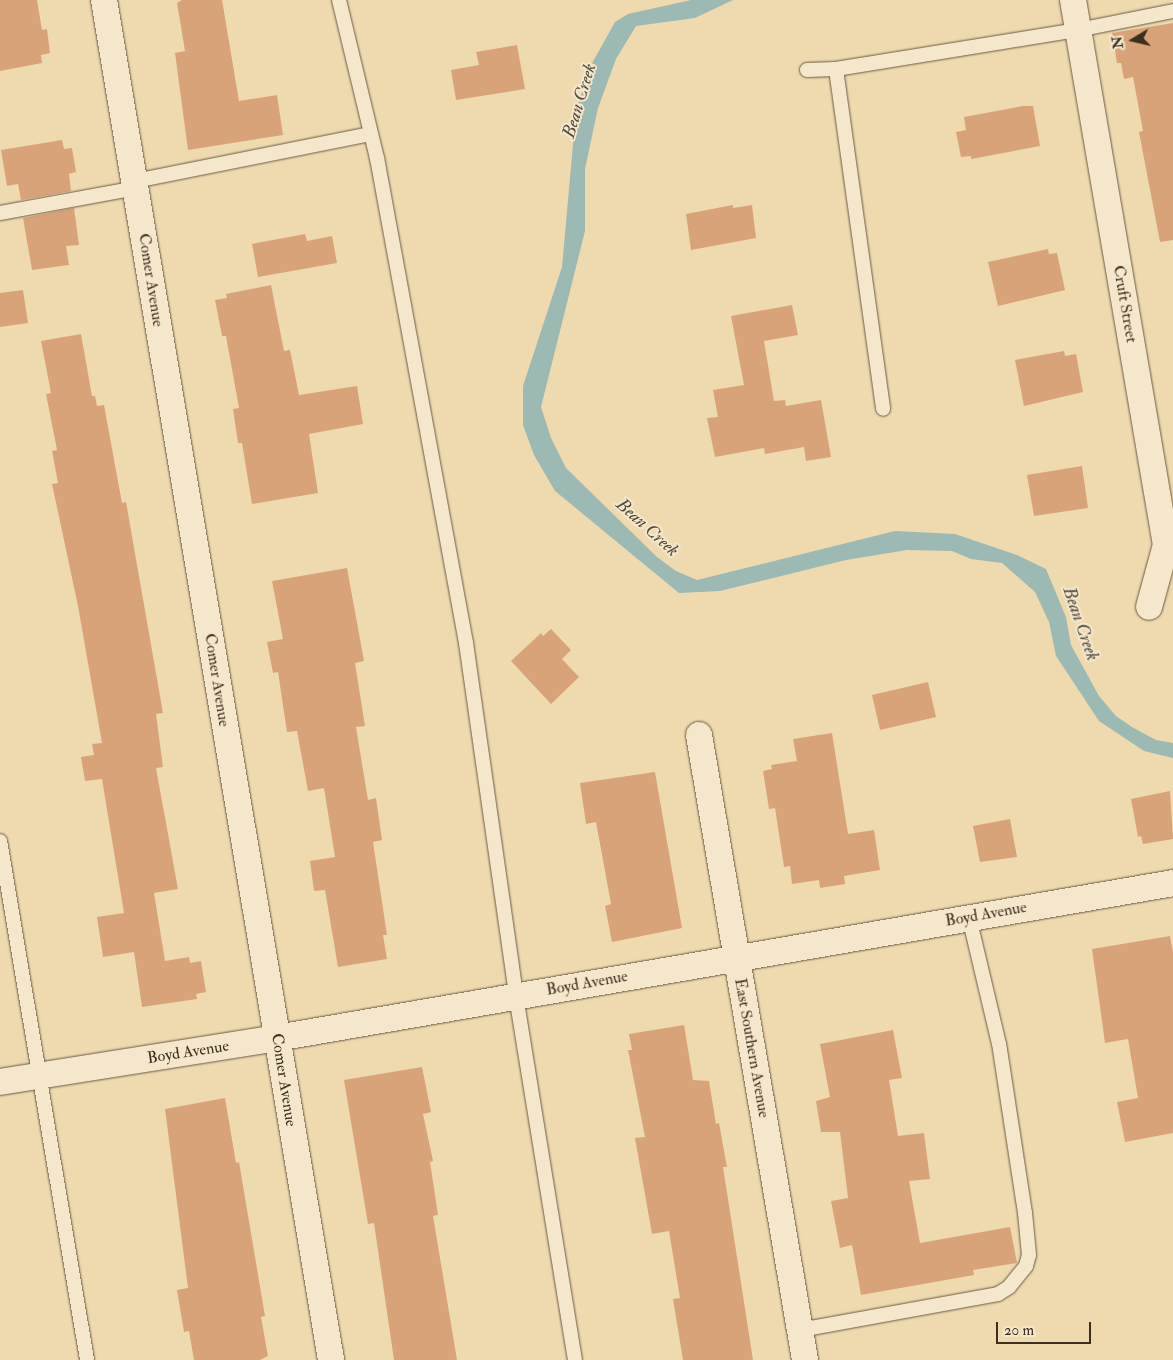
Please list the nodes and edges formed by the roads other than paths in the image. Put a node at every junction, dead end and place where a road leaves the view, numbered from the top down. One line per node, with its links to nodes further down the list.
1 (104, 0): 9 (street, Comer Avenue)
2 (339, 0): 8 (lane)
3 (1073, 0): 5 (street, Cruft Street)
4 (1173, 11): 5 (lane)
5 (1078, 30): 7 (lane); 12 (street, Cruft Street)
6 (807, 70): 7 (lane)
7 (836, 70): 11 (lane)
8 (370, 134): 9 (lane); 18 (lane)
9 (135, 184): 10 (lane); 19 (street, Comer Avenue)
10 (0, 213)
11 (883, 409)
12 (1150, 608)
13 (698, 735): 17 (street, East Southern Avenue)
14 (0, 841): 20 (lane)
15 (1173, 883): 16 (street, Boyd Avenue)
16 (969, 917): 17 (street, Boyd Avenue); 22 (lane)
17 (736, 956): 18 (street, Boyd Avenue); 22 (street, East Southern Avenue)
18 (516, 996): 19 (street, Boyd Avenue); 25 (lane)
19 (277, 1038): 20 (street, Boyd Avenue); 24 (street, Comer Avenue)
20 (38, 1076): 21 (street, Boyd Avenue); 23 (lane)
21 (0, 1082)
22 (800, 1330): 26 (street, East Southern Avenue)
23 (87, 1360)
24 (331, 1360)
25 (575, 1360)
26 (805, 1360)

